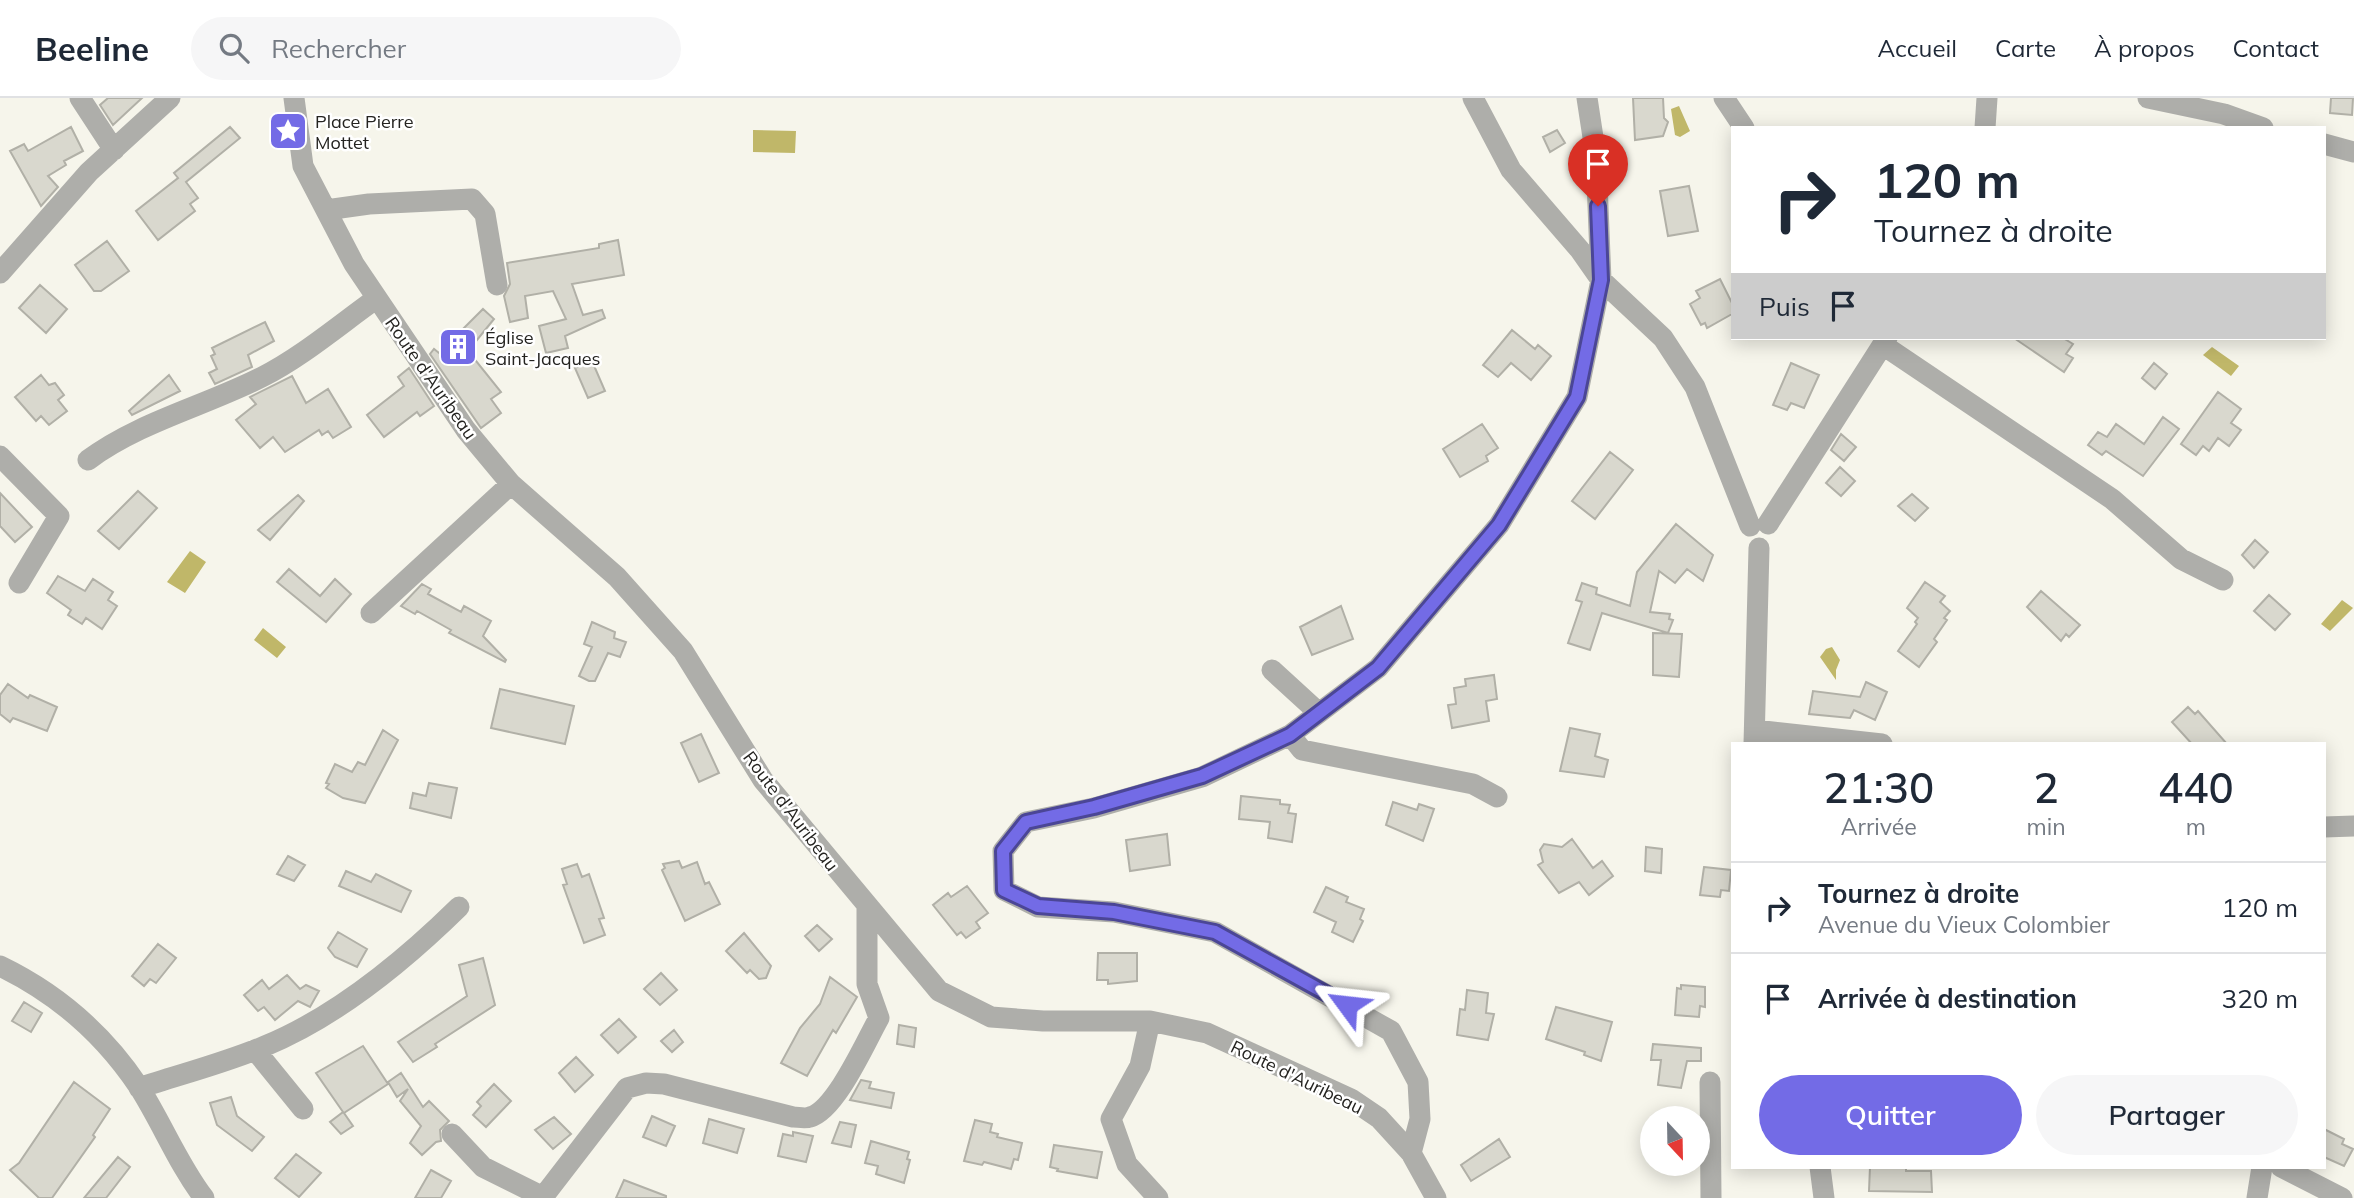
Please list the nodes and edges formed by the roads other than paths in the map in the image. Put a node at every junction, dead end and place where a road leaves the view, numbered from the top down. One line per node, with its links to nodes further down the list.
1 (80, 98): 13 (street)
2 (170, 98): 13 (street)
3 (294, 98): 15 (street, Route d'Auribeau)
4 (1473, 98): 17 (street)
5 (1587, 98): 17 (street)
6 (1724, 98): 9 (street)
7 (1987, 98): 10 (street)
8 (2148, 98): 11 (street)
9 (1743, 126)
10 (1985, 126)
11 (2257, 126)
12 (2326, 145): 14 (street)
13 (114, 150): 16 (street)
14 (2354, 152)
15 (326, 210): 18 (street); 19 (street, Route d'Auribeau)
16 (0, 273)
17 (1601, 280): 24 (street); 29 (street)
18 (497, 285)
19 (377, 298): 22 (street); 23 (street, Route d'Auribeau)
20 (1885, 341): 24 (street); 25 (street)
21 (0, 456): 26 (street)
22 (88, 460)
23 (511, 484): 27 (street); 37 (street, Route d'Auribeau)
24 (1759, 525): 31 (street)
25 (2223, 580)
26 (19, 583)
27 (371, 613)
28 (1272, 670): 29 (street)
29 (1319, 713): 30 (street)
30 (1290, 735): 33 (street); 45 (street)
31 (1755, 737): 32 (street)
32 (1846, 742)
33 (1497, 796)
34 (2354, 826): 35 (street)
35 (2326, 827)
36 (459, 907): 40 (street)
37 (867, 908): 39 (street, Route d'Auribeau); 50 (street)
38 (0, 966): 42 (street)
39 (1150, 1021): 45 (street, Route d'Auribeau); 51 (street)
40 (255, 1050): 42 (street); 43 (street)
41 (1710, 1082): 53 (street)
42 (139, 1088): 49 (street)
43 (303, 1110)
44 (452, 1134): 50 (street)
45 (1410, 1153): 52 (street, Route d'Auribeau)
46 (1820, 1169): 54 (street)
47 (2262, 1169): 55 (street)
48 (2285, 1169): 56 (street)
49 (204, 1198)
50 (545, 1198)
51 (1158, 1198)
52 (1436, 1198)
53 (1711, 1198)
54 (1824, 1198)
55 (2257, 1198)
56 (2342, 1198)

